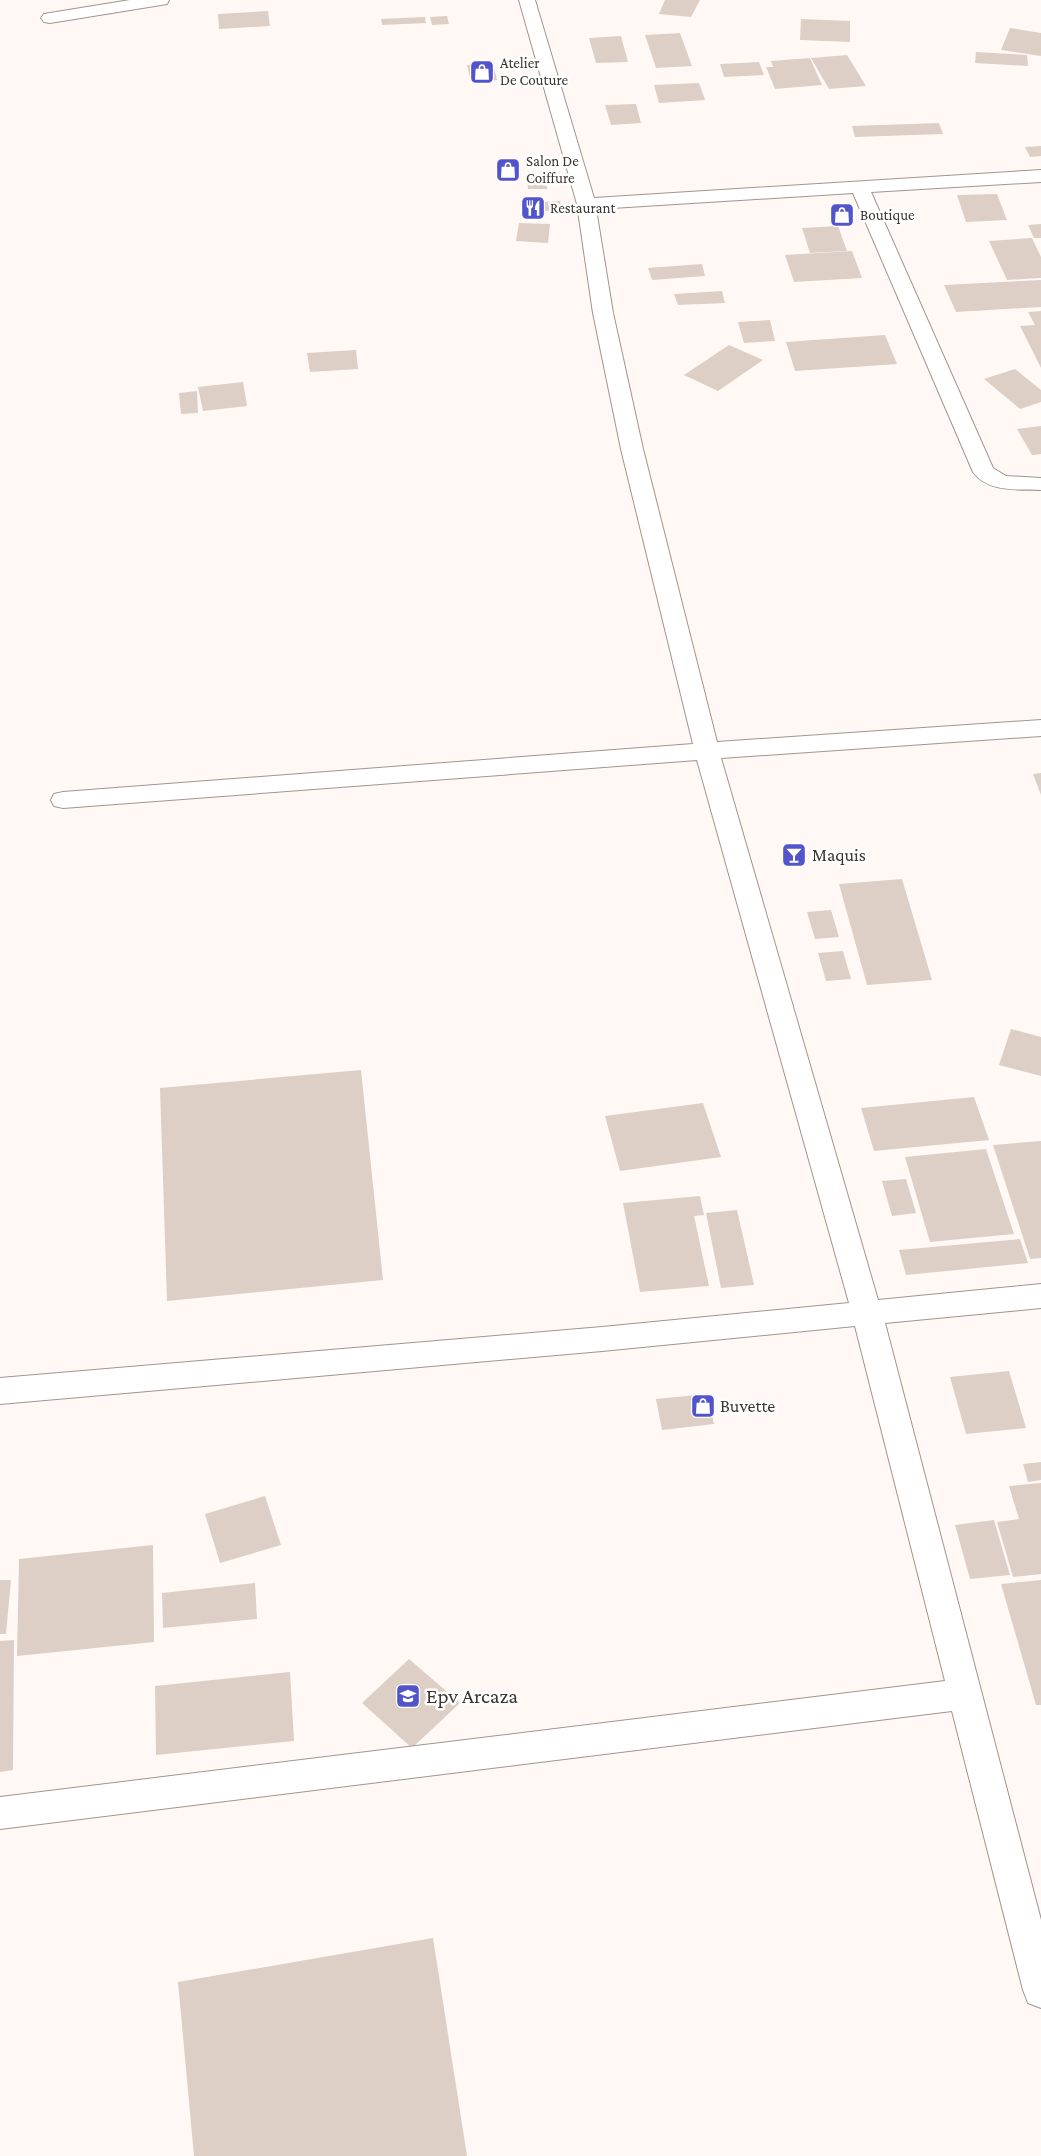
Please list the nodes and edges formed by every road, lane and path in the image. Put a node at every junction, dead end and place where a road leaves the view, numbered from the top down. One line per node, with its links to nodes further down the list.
1 (161, 0): 3 (street)
2 (528, 0): 6 (street)
3 (50, 18)
4 (1041, 176): 5 (street)
5 (860, 188): 6 (street); 7 (street)
6 (586, 204): 9 (street)
7 (1041, 484)
8 (1041, 728): 9 (street)
9 (707, 751): 10 (street); 12 (street)
10 (63, 800)
11 (1041, 1296): 12 (street)
12 (867, 1313): 13 (street); 14 (street)
13 (0, 1391)
14 (965, 1694): 15 (street); 16 (street)
15 (0, 1813)
16 (1041, 1990)

